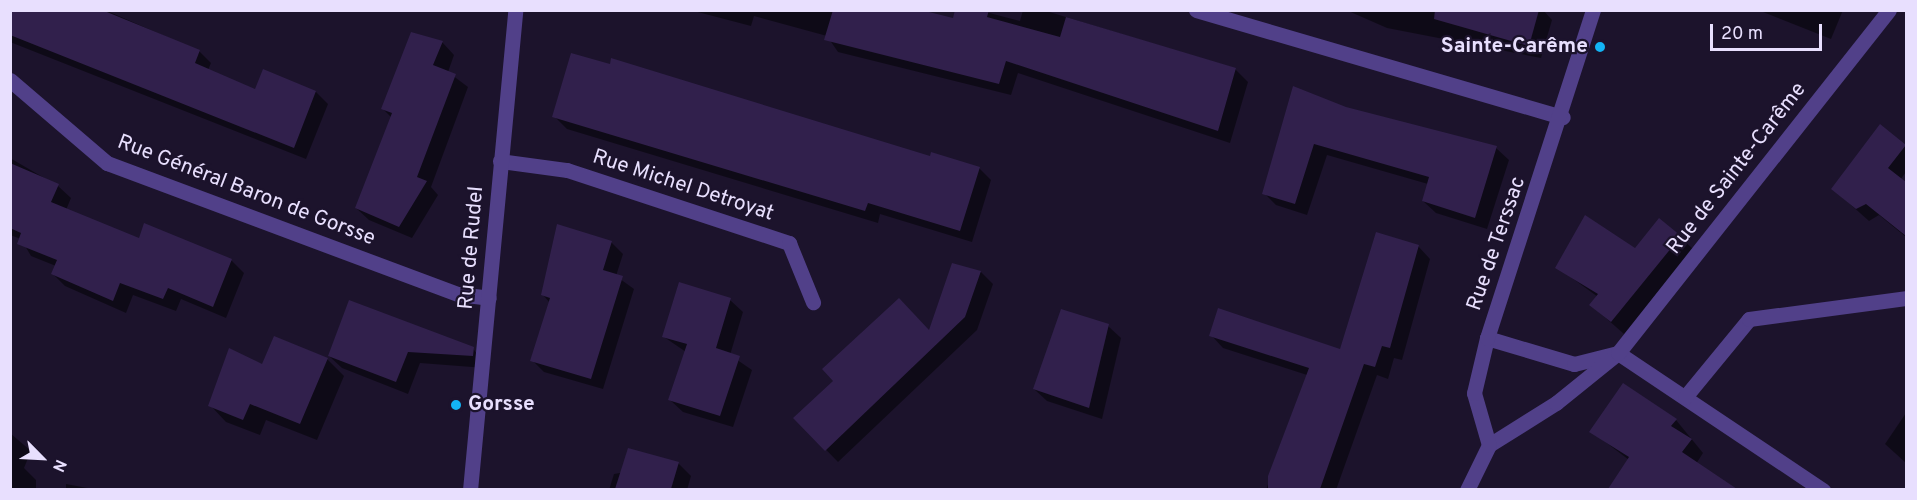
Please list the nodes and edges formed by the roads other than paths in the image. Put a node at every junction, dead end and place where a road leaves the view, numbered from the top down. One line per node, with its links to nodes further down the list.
1 (515, 10): 7 (street, Rue de Rudel)
2 (1196, 10): 6 (street)
3 (1593, 10): 6 (street, Rue de Terssac)
4 (1889, 10): 12 (street, Rue de Sainte-Carême)
5 (10, 80): 8 (street, Rue Général Baron de Gorsse)
6 (1563, 117): 11 (street, Rue de Terssac)
7 (500, 160): 8 (street, Rue de Rudel); 10 (street, Rue Michel Detroyat)
8 (489, 298): 15 (street, Rue de Rudel)
9 (1906, 298): 13 (street)
10 (813, 302)
11 (1487, 338): 12 (street); 14 (street, Rue de Terssac)
12 (1618, 353): 13 (street); 14 (street, Rue de Sainte-Carême)
13 (1685, 397): 17 (street)
14 (1489, 446): 16 (street)
15 (470, 489)
16 (1467, 489)
17 (1822, 489)

